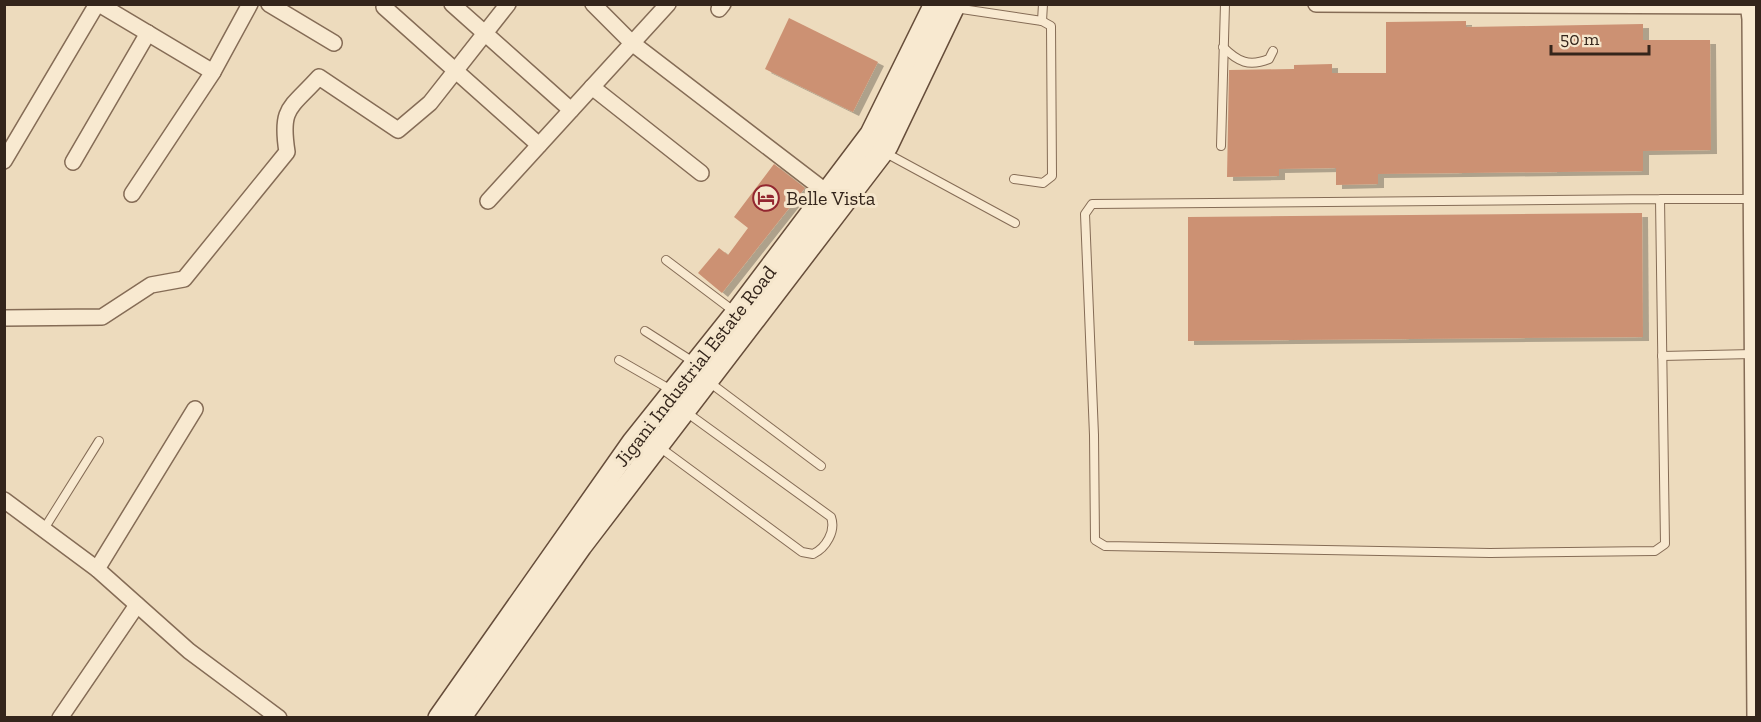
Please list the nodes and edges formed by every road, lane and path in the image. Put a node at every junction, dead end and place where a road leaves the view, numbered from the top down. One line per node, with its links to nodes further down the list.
1 (98, 4): 17 (street); 29 (street)
2 (250, 4): 23 (street)
3 (269, 4): 18 (street)
4 (452, 4): 16 (street)
5 (508, 4): 16 (street)
6 (593, 4): 19 (street)
7 (668, 4): 19 (street)
8 (1043, 4): 15 (lane)
9 (1225, 4): 20 (lane)
10 (1316, 4): 11 (street)
11 (1392, 5): 14 (street)
12 (948, 6): 15 (lane); 28 (main road, Jigani Industrial Estate Road); 34 (main road, Jigani Industrial Estate Road)
13 (384, 7): 22 (street)
14 (1751, 12): 35 (street)
15 (1042, 21): 32 (lane)
16 (486, 32): 22 (street); 25 (street)
17 (148, 33): 23 (street); 30 (street)
18 (334, 43)
19 (632, 43): 24 (street); 34 (street)
20 (1224, 47): 21 (lane); 27 (lane)
21 (1274, 51)
22 (455, 70): 26 (street); 41 (street)
23 (213, 72): 33 (street)
24 (592, 87): 25 (street); 31 (street)
25 (571, 110): 26 (street)
26 (539, 145): 37 (street)
27 (1221, 146)
28 (883, 152): 38 (lane); 46 (main road, Jigani Industrial Estate Road)
29 (4, 161)
30 (73, 162)
31 (701, 173)
32 (1014, 179)
33 (132, 194)
34 (829, 194): 40 (main road, Jigani Industrial Estate Road)
35 (1752, 199): 36 (lane); 43 (street)
36 (1660, 200): 44 (lane); 44 (lane)
37 (488, 201)
38 (1015, 223)
39 (666, 260): 40 (lane)
40 (736, 313): 46 (main road, Jigani Industrial Estate Road)
41 (4, 318)
42 (645, 331): 46 (lane)
43 (1754, 354): 44 (lane); 53 (street)
44 (1662, 356)
45 (619, 360): 47 (lane)
46 (702, 372): 47 (main road, Jigani Industrial Estate Road); 49 (main road, Jigani Industrial Estate Road); 52 (lane)
47 (675, 392): 60 (main road, Jigani Industrial Estate Road)
48 (195, 409): 56 (street)
49 (685, 411): 51 (main road, Jigani Industrial Estate Road); 51 (lane)
50 (99, 441): 55 (lane)
51 (658, 445): 61 (main road, Jigani Industrial Estate Road)
52 (821, 466)
53 (1756, 473): 62 (street)
54 (4, 500): 55 (street)
55 (44, 530): 56 (street)
56 (97, 569): 57 (street)
57 (137, 605): 58 (street); 59 (street)
58 (60, 717)
59 (279, 717)
60 (439, 717)
61 (460, 717)
62 (1755, 717)

